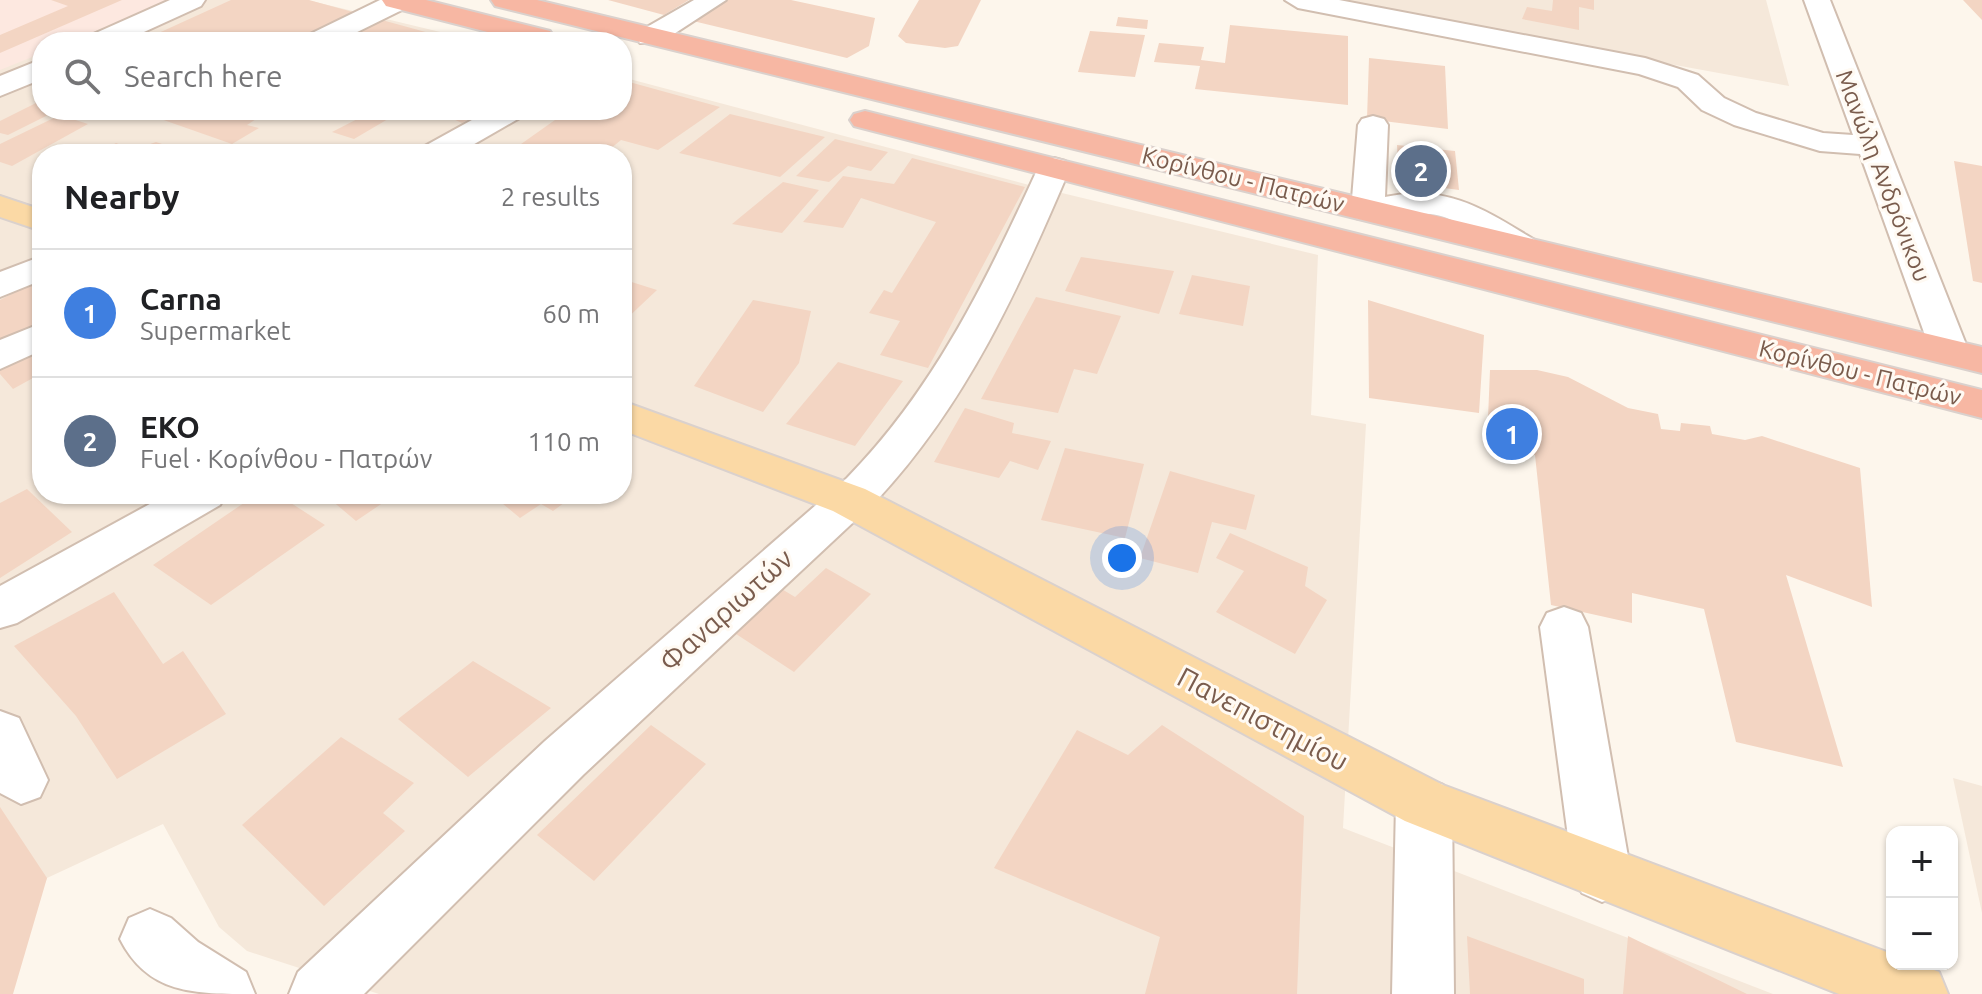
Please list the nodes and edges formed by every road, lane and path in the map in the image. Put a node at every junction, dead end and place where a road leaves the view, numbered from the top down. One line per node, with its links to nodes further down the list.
1 (192, 0): 7 (street)
2 (397, 0): 8 (street); 9 (highway)
3 (504, 0): 10 (highway, Κορίνθου - Πατρών)
4 (713, 0): 12 (street)
5 (1298, 0): 19 (street)
6 (1817, 0): 19 (street, Μανώλη Ανδρόνικου)
7 (121, 32)
8 (335, 32)
9 (522, 32)
10 (630, 32)
11 (632, 32): 12 (highway, Κορίνθου - Πατρών)
12 (650, 37): 22 (highway, Κορίνθου - Πατρών)
13 (632, 61): 20 (highway, Κορίνθου - Πατρών)
14 (32, 73): 15 (street)
15 (0, 87)
16 (494, 120): 18 (street)
17 (1373, 125): 22 (street)
18 (452, 144)
19 (1872, 146): 28 (street, Μανώλη Ανδρόνικου)
20 (1054, 168): 31 (highway, Κορίνθου - Πατρών); 33 (street, Φαναριωτών)
21 (0, 206): 23 (main road)
22 (1368, 211): 24 (street)
23 (32, 217)
24 (1526, 249): 28 (highway, Κορίνθου - Πατρών)
25 (32, 272): 26 (street)
26 (0, 286)
27 (32, 340): 29 (street)
28 (1950, 352): 30 (highway, Κορίνθου - Πατρών)
29 (0, 356)
30 (1982, 360)
31 (1982, 404)
32 (632, 419): 33 (main road, Πανεπιστημίου)
33 (849, 500): 37 (main road, Πανεπιστημίου); 42 (street, Φαναριωτών)
34 (186, 504): 35 (street)
35 (0, 609)
36 (1564, 627): 38 (street)
37 (1424, 803): 38 (main road, Πανεπιστημίου); 43 (street)
38 (1602, 874): 40 (main road, Πανεπιστημίου)
39 (150, 939): 41 (street)
40 (1910, 993)
41 (224, 994)
42 (320, 994)
43 (1423, 994)

